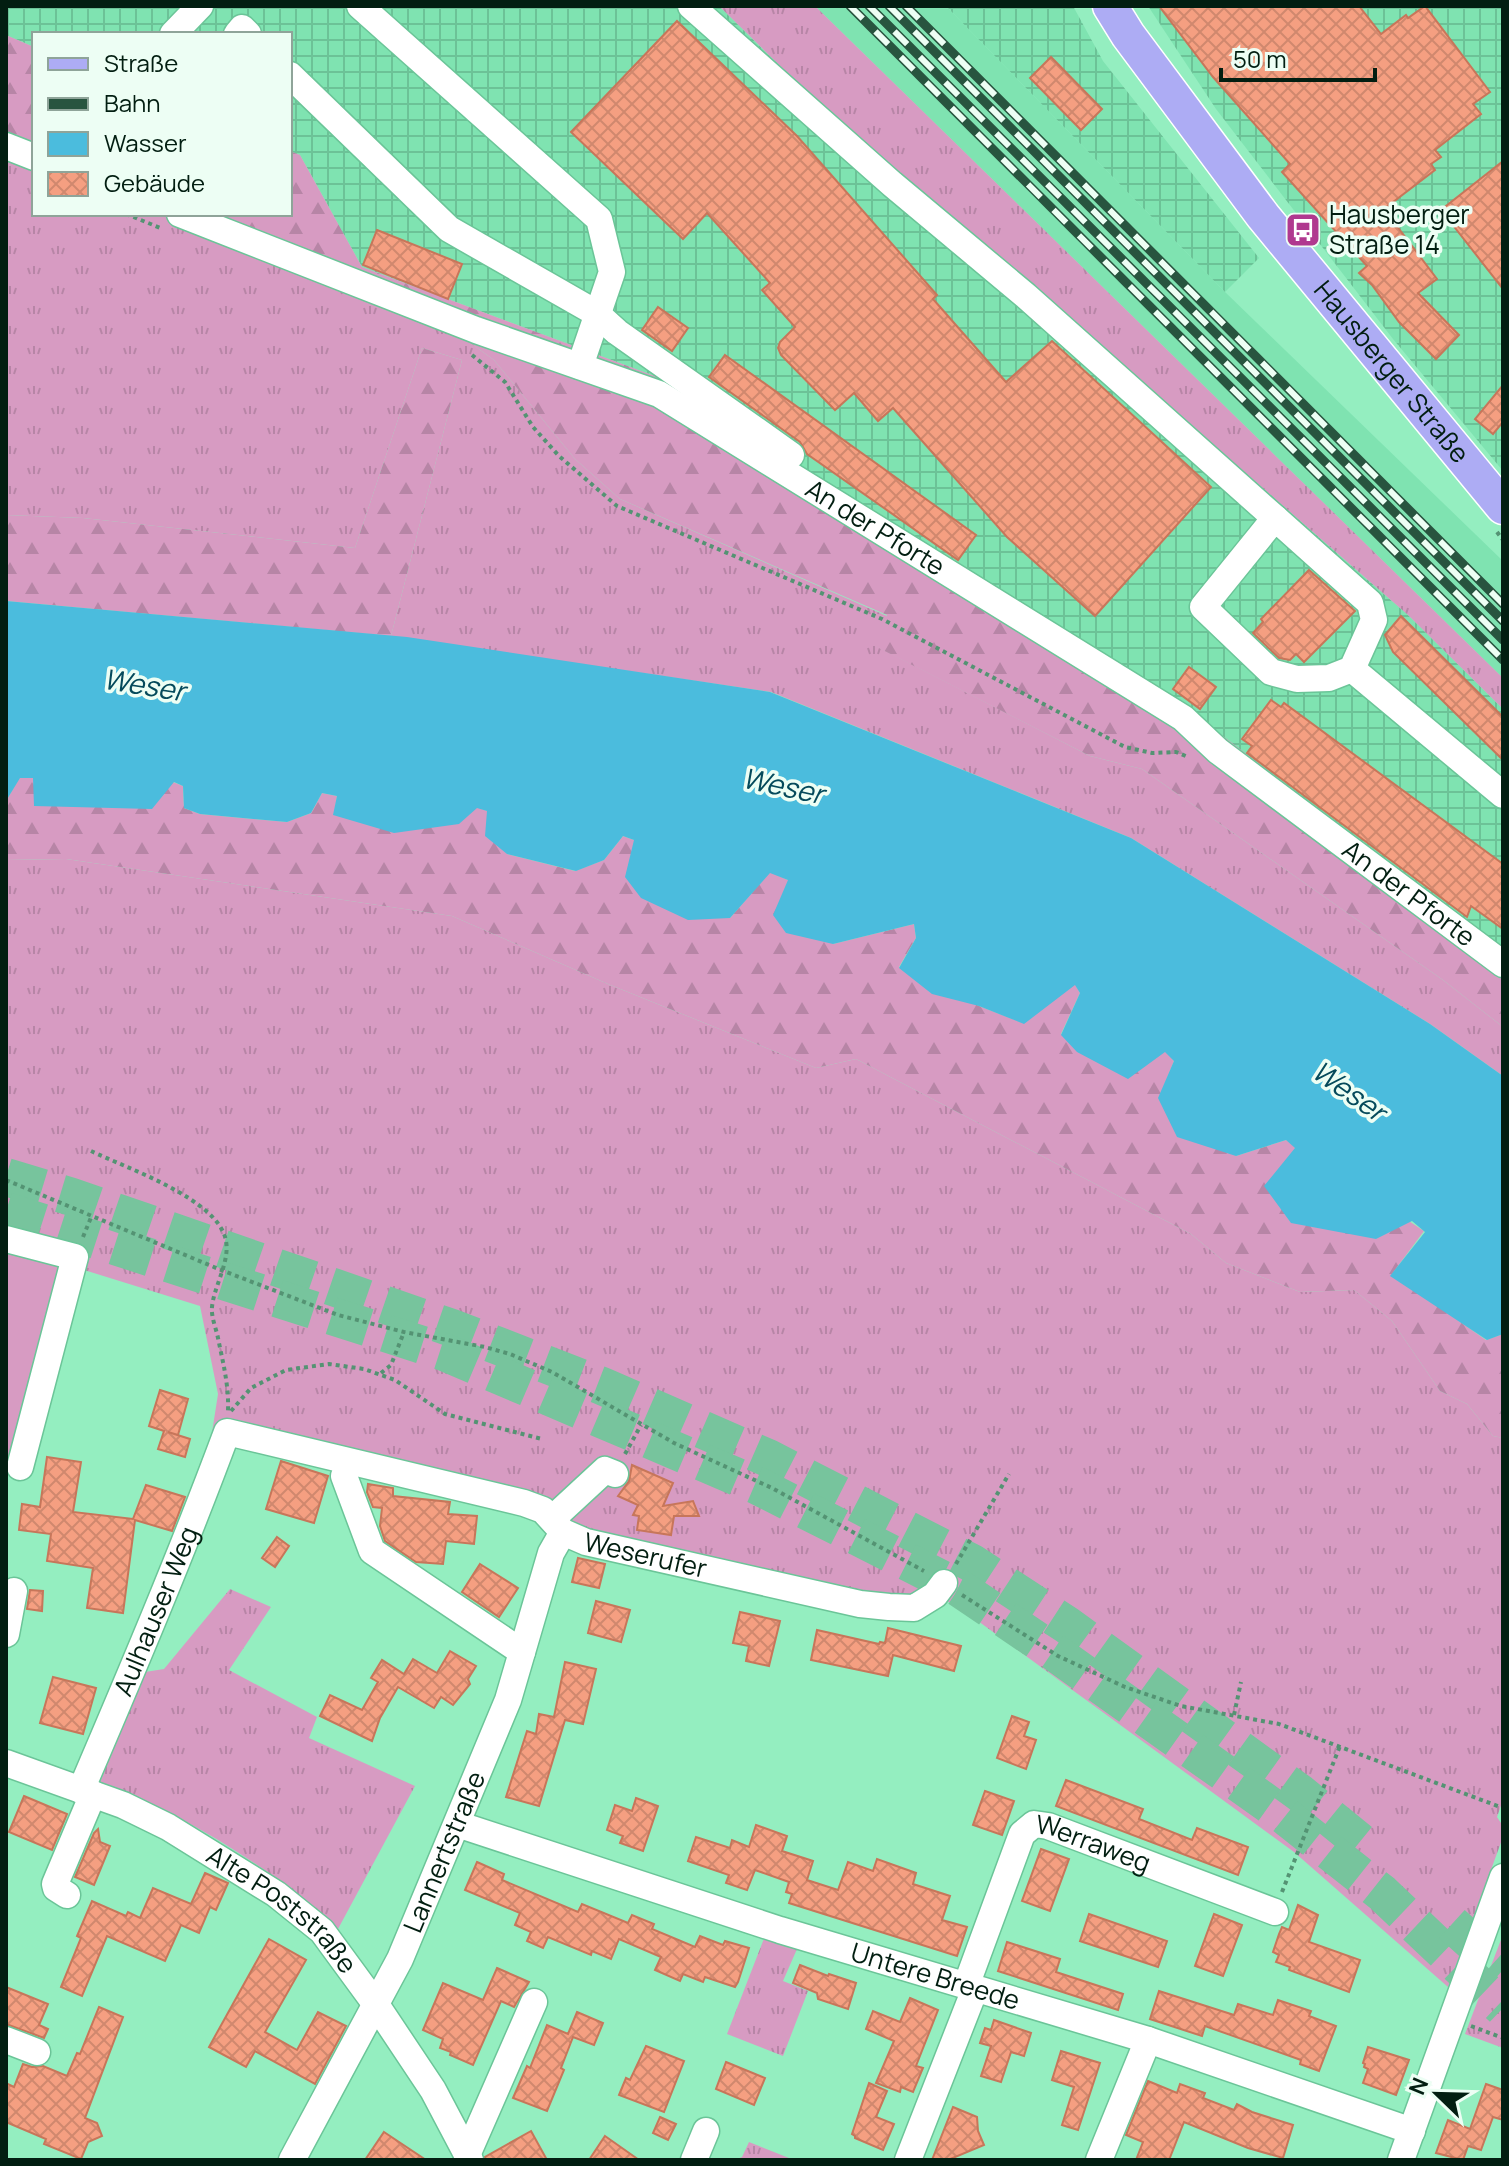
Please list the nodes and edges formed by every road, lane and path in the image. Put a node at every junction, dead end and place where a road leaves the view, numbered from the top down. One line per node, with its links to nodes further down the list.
1 (200, 6): 5 (street)
2 (360, 6): 10 (street)
3 (691, 6): 15 (street)
4 (1110, 6): 14 (main road, Hausberger Straße)
5 (175, 32)
6 (292, 77): 10 (street)
7 (6, 146): 8 (street)
8 (32, 156)
9 (185, 216): 11 (street, An der Pforte)
10 (596, 313): 12 (street); 13 (street)
11 (476, 330): 12 (street, An der Pforte); 17 (path)
12 (580, 366): 13 (street, An der Pforte)
13 (834, 501): 17 (street, An der Pforte)
14 (1503, 507)
15 (1275, 518): 16 (street); 16 (street)
16 (1352, 669): 18 (street)
17 (1218, 751): 19 (street, An der Pforte)
18 (1503, 795)
19 (1503, 964)
20 (91, 1151): 25 (path)
21 (6, 1180): 22 (path)
22 (92, 1214): 24 (path); 25 (path)
23 (6, 1239): 24 (street)
24 (78, 1250): 31 (street)
25 (221, 1270): 26 (path); 27 (path)
26 (404, 1332): 27 (path); 28 (path)
27 (374, 1373): 30 (path)
28 (641, 1425): 32 (path); 36 (path)
29 (227, 1432): 35 (street, Weserufer); 44 (street, Aulhauser Weg)
30 (542, 1439)
31 (20, 1467)
32 (614, 1473): 35 (street)
33 (1009, 1474): 36 (path)
34 (344, 1476): 39 (street)
35 (557, 1525): 36 (street, Weserufer); 39 (street, Lannertstraße)
36 (944, 1583): 41 (path)
37 (14, 1591): 38 (street)
38 (6, 1634)
39 (522, 1652): 46 (street, Lannertstraße)
40 (1241, 1682): 41 (path)
41 (1234, 1715): 42 (path)
42 (1340, 1746): 45 (path); 49 (path)
43 (6, 1763): 44 (street, Alte Poststraße)
44 (87, 1792): 48 (street, Aulhauser Weg); 52 (street, Alte Poststraße)
45 (1503, 1808)
46 (457, 1824): 50 (street, Untere Breede); 52 (street, Lannertstraße)
47 (1503, 1877): 53 (street)
48 (67, 1895)
49 (1275, 1912): 50 (street, Werraweg)
50 (971, 1988): 56 (street, Untere Breede); 63 (street)
51 (534, 2002): 60 (street)
52 (377, 2006): 60 (street, Alte Poststraße); 61 (street, Lannertstraße)
53 (1452, 2019): 54 (path); 59 (street)
54 (1503, 2038)
55 (6, 2040): 57 (street)
56 (1148, 2040): 59 (street, Untere Breede); 64 (street)
57 (37, 2052)
58 (706, 2131): 62 (street)
59 (1412, 2131): 65 (street)
60 (468, 2158)
61 (292, 2160)
62 (694, 2160)
63 (908, 2160)
64 (1099, 2160)
65 (1401, 2160)

